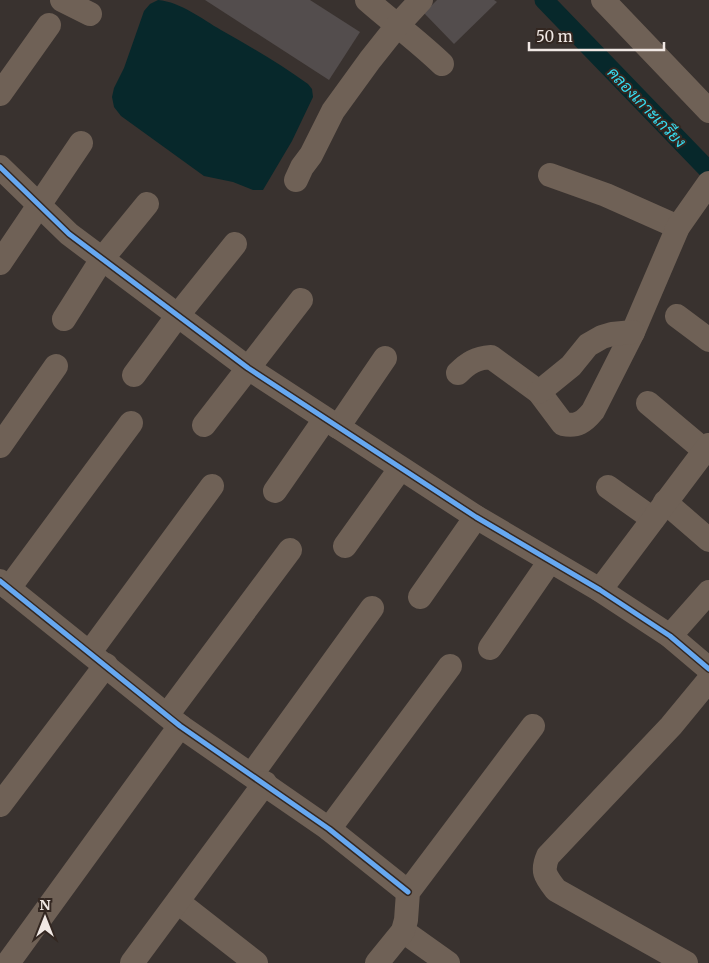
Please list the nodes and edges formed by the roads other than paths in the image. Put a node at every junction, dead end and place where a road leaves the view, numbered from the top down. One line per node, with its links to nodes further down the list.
1 (62, 0): 5 (street)
2 (367, 0): 7 (street)
3 (421, 0): 7 (street)
4 (603, 0): 10 (street)
5 (90, 14)
6 (49, 26): 9 (street)
7 (397, 26): 8 (street); 14 (street)
8 (442, 64)
9 (0, 94)
10 (709, 111)
11 (81, 143): 17 (street)
12 (0, 167): 17 (street)
13 (550, 175): 18 (street)
14 (296, 180)
15 (709, 183): 18 (street)
16 (147, 204): 20 (street)
17 (40, 205): 20 (street); 21 (street)
18 (678, 228): 26 (street)
19 (235, 244): 23 (street)
20 (102, 259): 23 (street); 25 (street)
21 (0, 263)
22 (301, 300): 30 (street)
23 (178, 315): 30 (street); 32 (street)
24 (677, 316): 27 (street)
25 (64, 319)
26 (633, 332): 33 (street); 33 (street)
27 (709, 340)
28 (385, 358): 36 (street)
29 (56, 366): 38 (street)
30 (248, 368): 36 (street); 37 (street)
31 (458, 373): 33 (street)
32 (134, 375)
33 (539, 392)
34 (648, 403): 39 (street)
35 (131, 423): 50 (street)
36 (331, 423): 40 (street); 43 (street)
37 (204, 425)
38 (0, 446)
39 (707, 448): 44 (street)
40 (400, 470): 45 (street); 47 (street)
41 (212, 486): 57 (street)
42 (608, 487): 44 (street)
43 (275, 491)
44 (659, 511): 46 (street); 51 (street)
45 (476, 517): 49 (street); 53 (street)
46 (709, 540)
47 (345, 546)
48 (290, 550): 61 (street)
49 (550, 561): 51 (street); 56 (street)
50 (5, 584): 57 (street)
51 (600, 590): 55 (street)
52 (709, 592): 55 (street)
53 (420, 597)
54 (372, 608): 63 (street)
55 (670, 636): 59 (street)
56 (490, 648)
57 (98, 659): 61 (street); 64 (street)
58 (450, 666): 65 (street)
59 (709, 669)
60 (709, 680): 74 (street)
61 (174, 720): 63 (street); 69 (street)
62 (533, 726): 66 (street)
63 (258, 779): 65 (street); 67 (street)
64 (0, 805)
65 (329, 829): 66 (street)
66 (408, 892): 68 (street)
67 (178, 902): 70 (street); 71 (street)
68 (402, 931): 72 (street); 73 (street)
69 (8, 963)
70 (132, 963)
71 (255, 963)
72 (377, 963)
73 (448, 963)
74 (686, 963)

